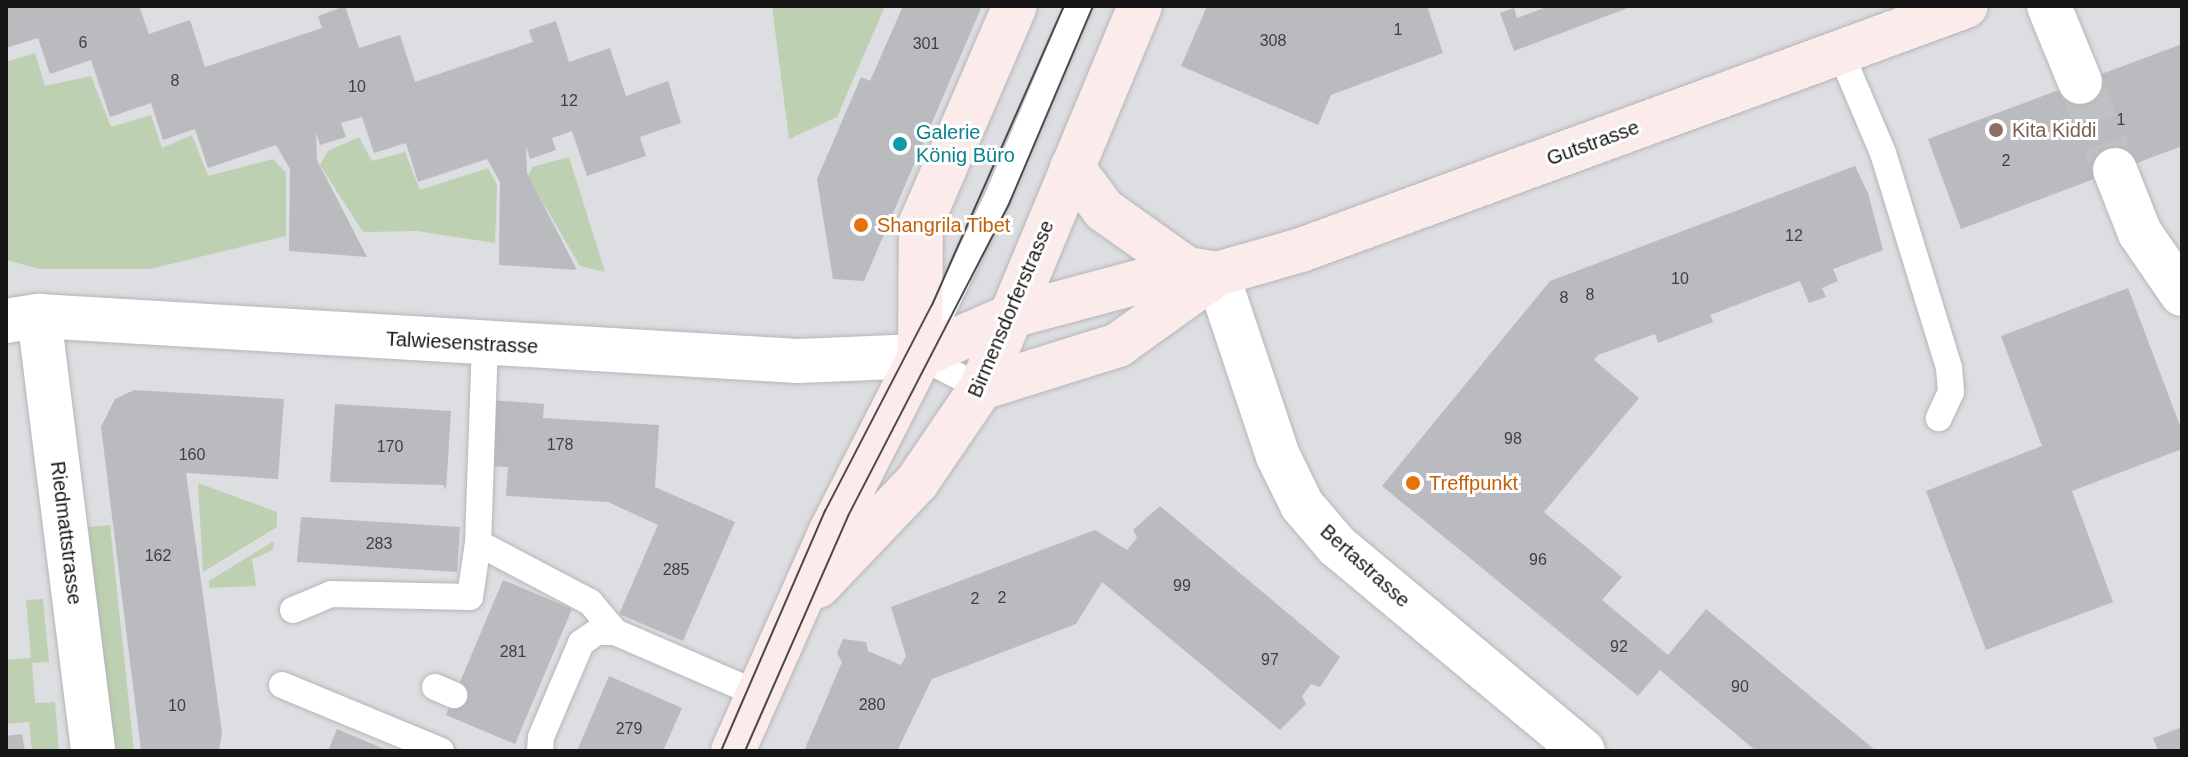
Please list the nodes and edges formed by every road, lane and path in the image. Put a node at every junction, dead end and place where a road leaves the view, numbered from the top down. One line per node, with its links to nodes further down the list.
1 (1015, 6): 15 (main road, Birmensdorferstrasse)
2 (1079, 6): 15 (lane, Birmensdorferstrasse)
3 (1140, 6): 8 (main road, Birmensdorferstrasse)
4 (1966, 6): 6 (main road, Gutstrasse)
5 (2049, 6): 7 (street)
6 (1841, 54): 10 (main road, Gutstrasse); 17 (lane)
7 (2080, 82)
8 (1072, 167): 10 (main road); 12 (main road, Birmensdorferstrasse)
9 (2115, 170): 11 (street)
10 (1202, 272): 12 (main road, Gutstrasse); 16 (main road, Gutstrasse); 28 (street, Bertastrasse)
11 (2182, 294)
12 (1011, 316): 15 (main road, Gutstrasse); 16 (main road, Birmensdorferstrasse)
13 (22, 318): 14 (street, Talwiesenstrasse); 25 (street, Riedmattstrasse)
14 (485, 345): 15 (street, Talwiesenstrasse); 18 (lane)
15 (920, 356): 16 (lane); 20 (main road, Birmensdorferstrasse)
16 (981, 388): 20 (main road, Birmensdorferstrasse)
17 (1939, 418)
18 (478, 543): 19 (lane); 21 (lane)
19 (293, 610)
20 (793, 611): 23 (main road, Birmensdorferstrasse)
21 (615, 632): 23 (lane); 24 (lane)
22 (282, 685): 26 (lane)
23 (758, 694): 27 (main road, Birmensdorferstrasse)
24 (535, 737)
25 (93, 751)
26 (441, 751)
27 (733, 751)
28 (1583, 751)

